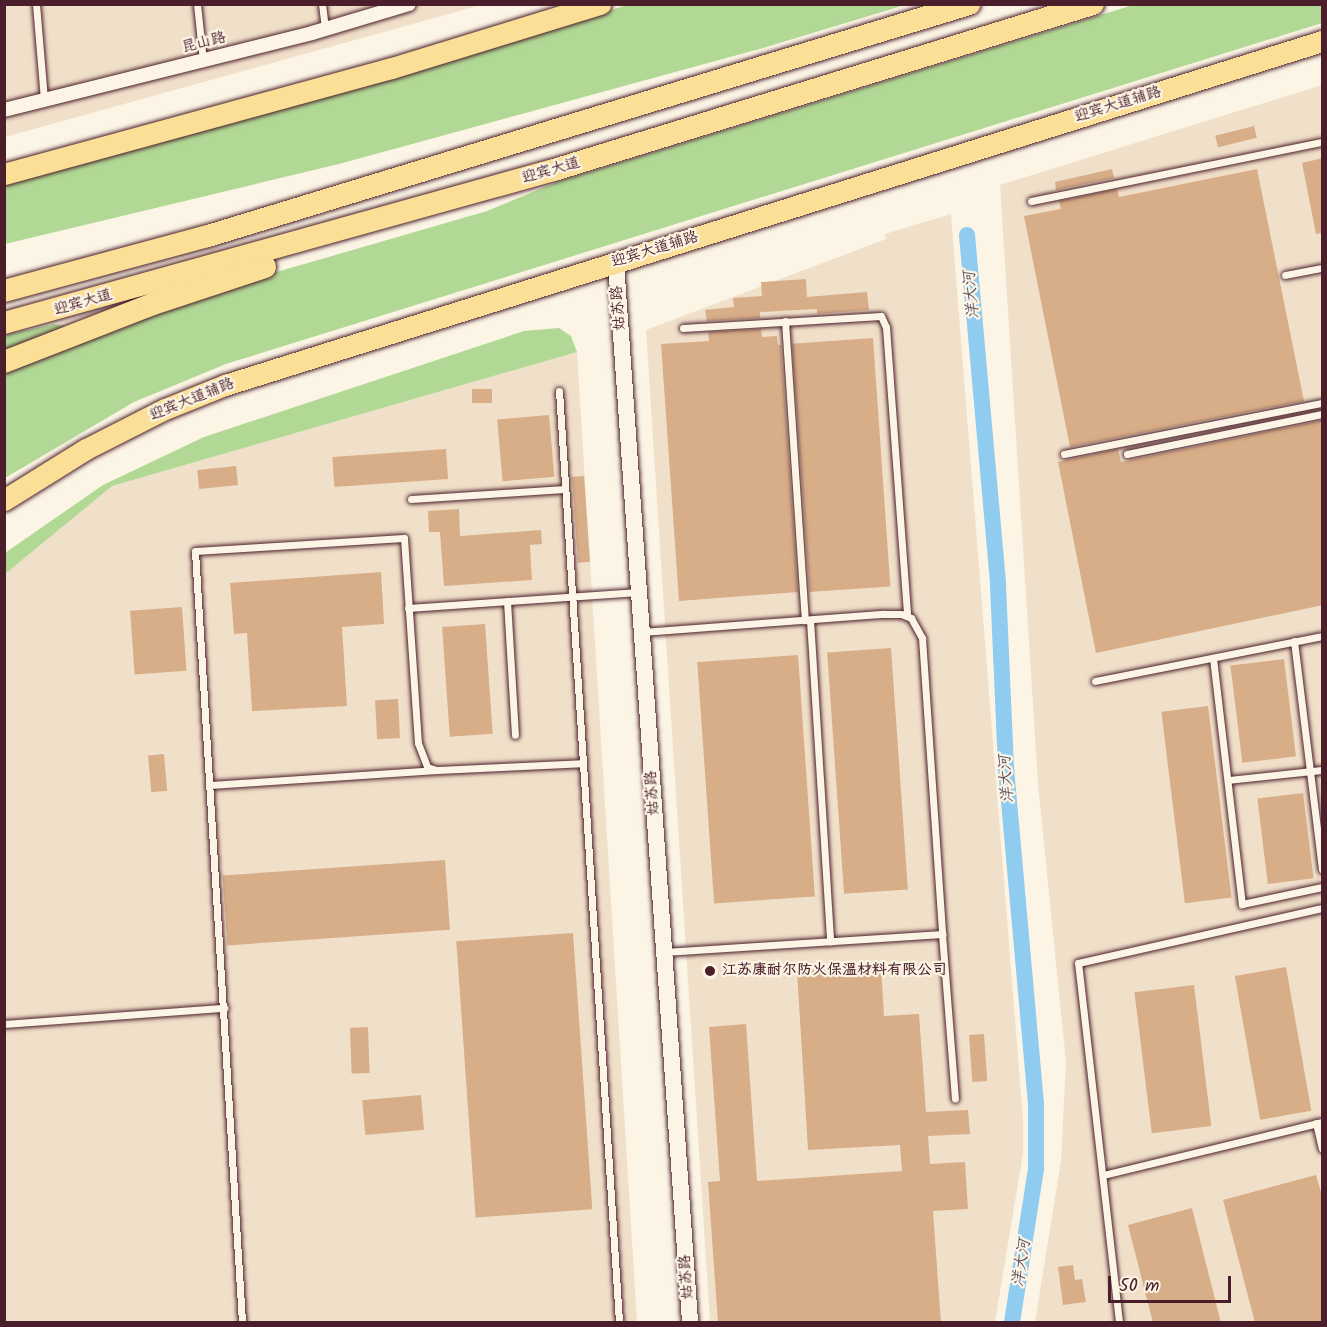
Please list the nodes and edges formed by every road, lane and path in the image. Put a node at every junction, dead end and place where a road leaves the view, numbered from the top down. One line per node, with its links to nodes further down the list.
1 (36, 4): 11 (lane)
2 (197, 4): 10 (lane)
3 (322, 4): 8 (lane)
4 (409, 4): 8 (street, 昆山路)
5 (600, 4): 15 (main road)
6 (969, 4): 17 (highway)
7 (1093, 4): 14 (highway, 迎宾大道)
8 (325, 29): 10 (street, 昆山路)
9 (1323, 41): 18 (main road, 迎宾大道辅路)
10 (202, 61): 11 (street, 昆山路)
11 (44, 100): 12 (street, 昆山路)
12 (4, 110)
13 (1323, 142): 16 (lane)
14 (554, 170): 24 (highway, 迎宾大道); 26 (highway)
15 (4, 174)
16 (1031, 201)
17 (208, 236): 21 (highway); 22 (highway)
18 (616, 263): 34 (main road, 迎宾大道辅路); 35 (street, 姑苏路)
19 (1323, 268): 20 (lane)
20 (1286, 275)
21 (4, 276)
22 (4, 291)
23 (785, 321): 25 (lane); 39 (lane); 40 (lane)
24 (4, 323)
25 (683, 328)
26 (4, 362)
27 (559, 391): 32 (lane)
28 (1323, 403): 30 (lane)
29 (1323, 414): 31 (lane)
30 (1064, 454)
31 (1127, 454)
32 (565, 489): 33 (lane); 36 (lane)
33 (411, 499)
34 (4, 500)
35 (638, 592): 36 (lane); 41 (street, 姑苏路)
36 (572, 596): 37 (lane); 47 (lane)
37 (507, 601): 38 (lane); 46 (lane)
38 (408, 608): 48 (lane); 52 (lane)
39 (907, 615): 40 (lane); 56 (lane)
40 (808, 620): 41 (lane); 57 (lane)
41 (642, 632): 58 (street, 姑苏路)
42 (1323, 636): 43 (lane)
43 (1294, 642): 44 (lane); 50 (lane)
44 (1213, 658): 45 (lane); 51 (lane)
45 (1095, 681)
46 (515, 735)
47 (583, 763): 48 (lane); 66 (lane)
48 (436, 770): 52 (lane)
49 (1323, 770): 50 (lane)
50 (1310, 772): 51 (lane); 53 (lane)
51 (1228, 780): 54 (lane)
52 (210, 785): 59 (lane)
53 (1323, 869)
54 (1323, 887)
55 (1323, 908): 64 (lane)
56 (942, 934): 57 (lane); 61 (lane)
57 (830, 941): 58 (lane)
58 (664, 952): 67 (street, 姑苏路)
59 (224, 1008): 60 (lane); 65 (lane)
60 (4, 1024)
61 (955, 1098)
62 (1319, 1123): 63 (lane); 64 (lane)
63 (1323, 1148)
64 (1103, 1175): 68 (lane)
65 (242, 1323)
66 (620, 1323)
67 (690, 1323)
68 (1119, 1323)

